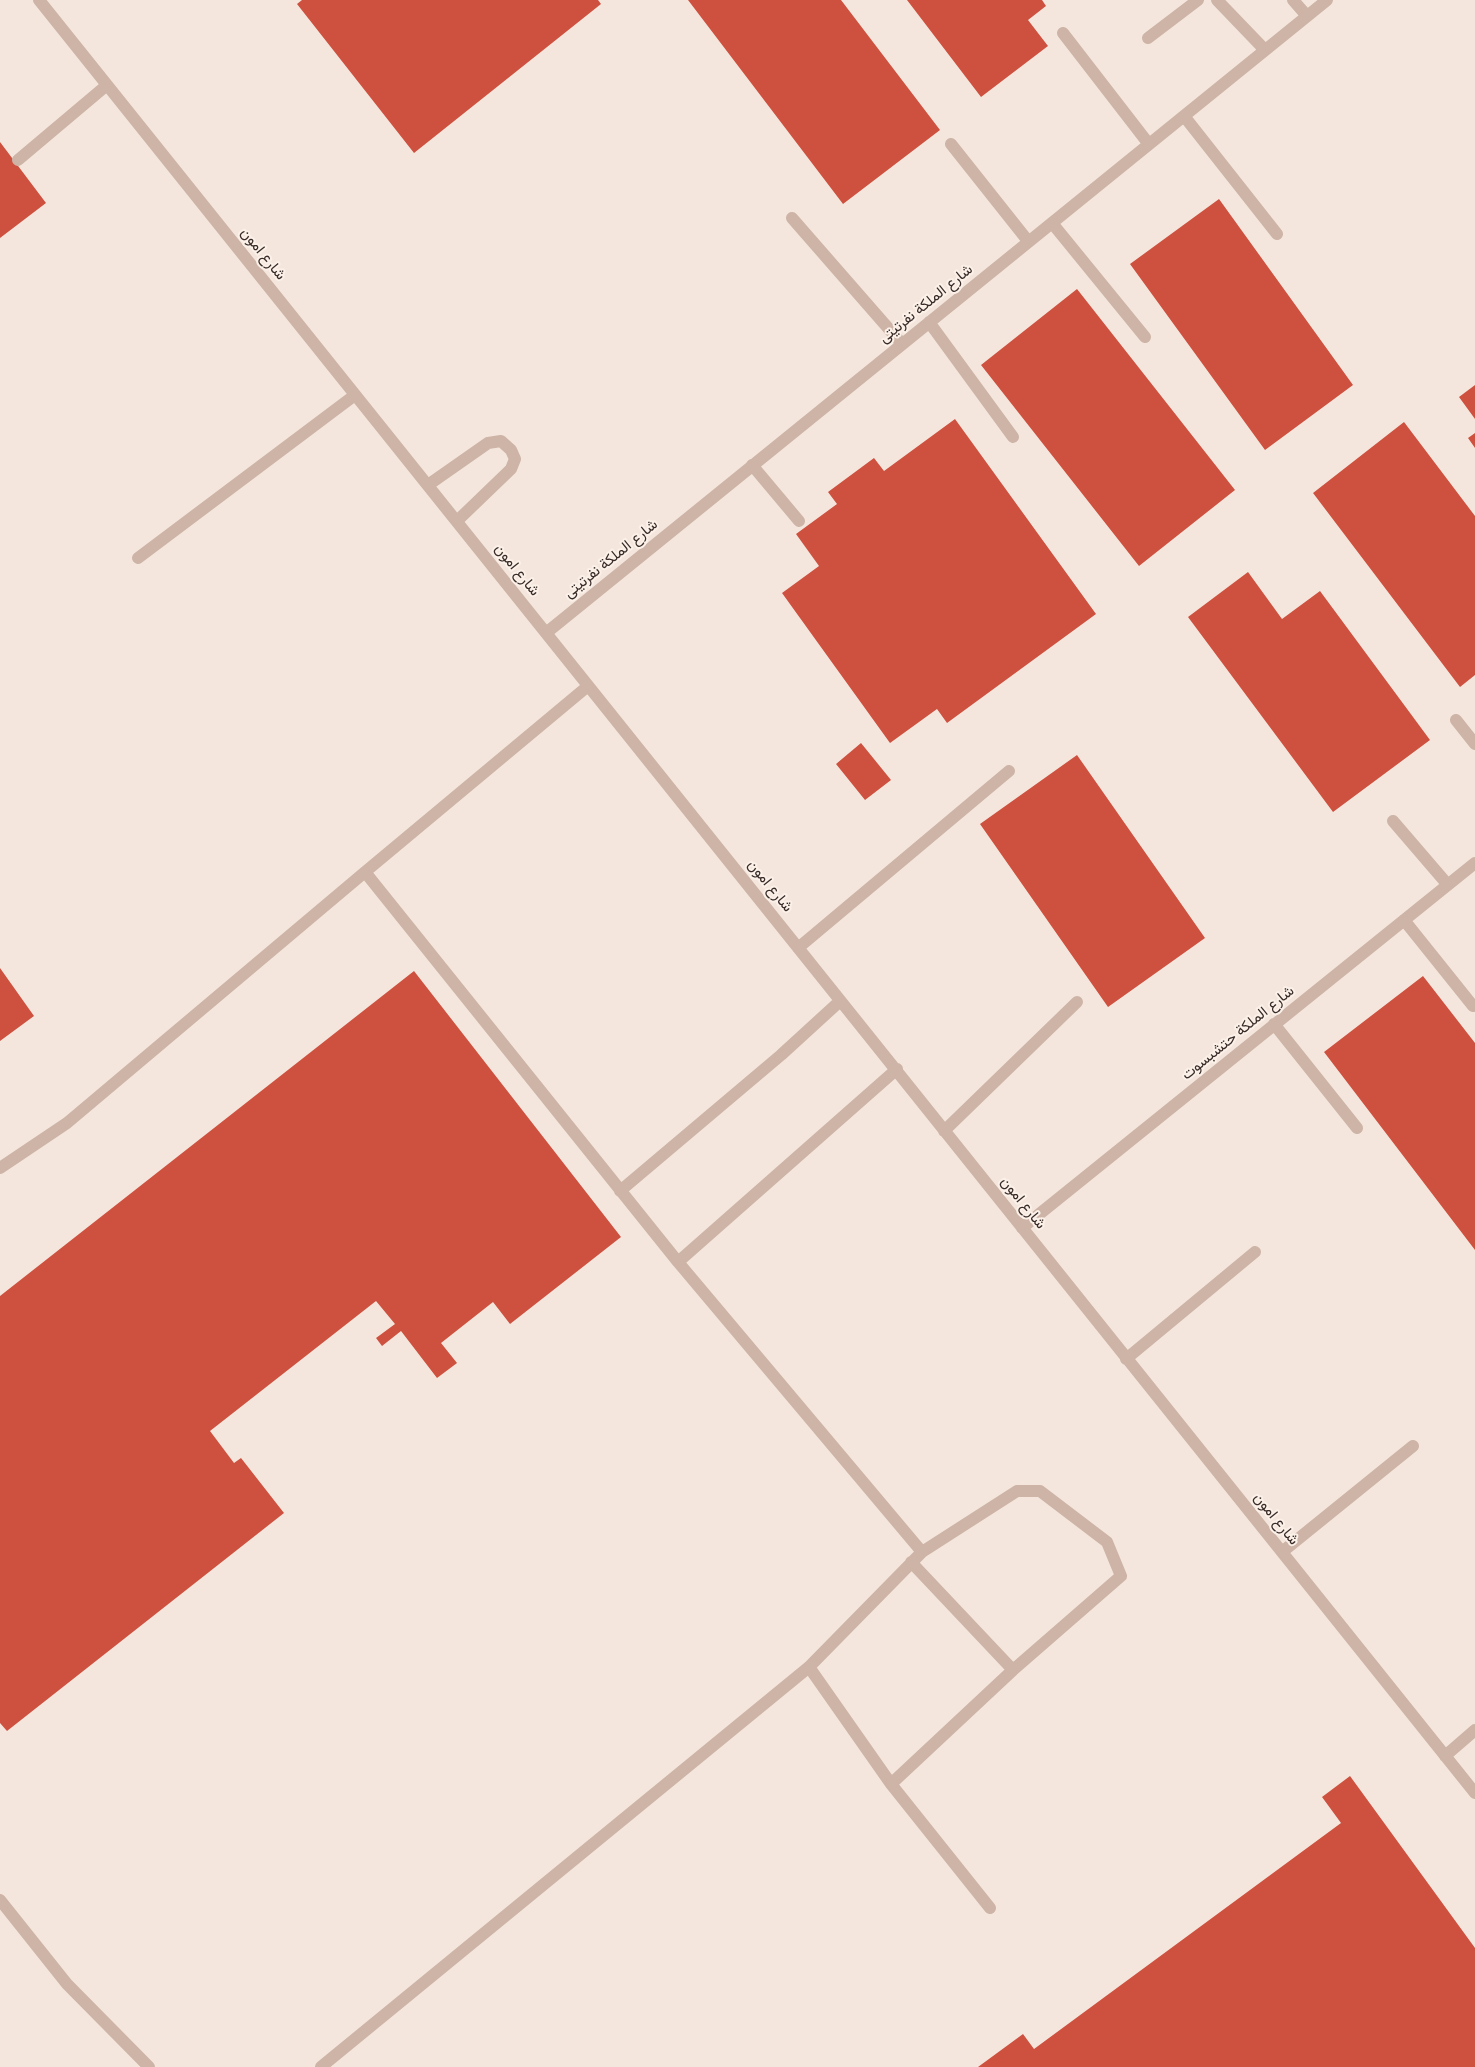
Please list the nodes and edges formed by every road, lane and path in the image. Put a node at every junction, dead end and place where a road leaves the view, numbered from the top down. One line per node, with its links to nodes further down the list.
1 (39, 0): 10 (lane, شارع امون)
2 (1198, 0): 8 (lane)
3 (1217, 0): 9 (lane)
4 (1292, 0): 6 (lane)
5 (1327, 0): 6 (lane, شارع الملكة نفرتيتى)
6 (1307, 16): 9 (lane, شارع الملكة نفرتيتى)
7 (1063, 33): 12 (lane)
8 (1148, 38)
9 (1265, 50): 11 (lane, شارع الملكة نفرتيتى)
10 (107, 85): 14 (lane); 22 (lane, شارع امون)
11 (1184, 116): 12 (lane, شارع الملكة نفرتيتى); 17 (lane)
12 (1148, 142): 16 (lane, شارع الملكة نفرتيتى)
13 (951, 144): 18 (lane)
14 (18, 160)
15 (792, 218): 21 (lane)
16 (1052, 222): 18 (lane, شارع الملكة نفرتيتى); 20 (lane)
17 (1277, 234)
18 (1028, 241): 19 (lane, شارع الملكة نفرتيتى)
19 (929, 322): 21 (lane, شارع الملكة نفرتيتى); 23 (lane)
20 (1145, 337)
21 (902, 344): 24 (lane, شارع الملكة نفرتيتى)
22 (355, 395): 25 (lane, شارع امون); 28 (lane)
23 (1013, 438)
24 (752, 465): 27 (lane); 29 (lane, شارع الملكة نفرتيتى)
25 (428, 485): 26 (lane, شارع امون); 26 (lane)
26 (457, 521): 29 (lane, شارع امون)
27 (799, 521)
28 (138, 558)
29 (546, 633): 30 (lane, شارع امون)
30 (588, 686): 36 (lane); 39 (lane, شارع امون)
31 (1456, 720): 32 (lane)
32 (1475, 744)
33 (1009, 771): 39 (lane)
34 (1393, 821): 37 (lane)
35 (1475, 863): 37 (lane, شارع الملكة حتشبسوت)
36 (365, 872): 47 (lane); 48 (lane)
37 (1448, 885): 38 (lane, شارع الملكة حتشبسوت)
38 (1404, 920): 42 (lane); 43 (lane, شارع الملكة حتشبسوت)
39 (798, 948): 40 (lane, شارع امون)
40 (839, 1002): 44 (lane, شارع امون); 48 (lane)
41 (1077, 1002): 46 (lane)
42 (1473, 1006)
43 (1274, 1024): 45 (lane); 49 (lane, شارع الملكة حتشبسوت)
44 (897, 1069): 46 (lane, شارع امون); 51 (lane)
45 (1357, 1128)
46 (944, 1130): 49 (lane, شارع امون)
47 (0, 1168)
48 (620, 1192): 51 (lane)
49 (1022, 1228): 52 (lane, شارع امون)
50 (1254, 1252): 52 (lane)
51 (678, 1262): 54 (lane)
52 (1126, 1358): 55 (lane, شارع امون)
53 (1413, 1446): 55 (lane)
54 (922, 1552): 56 (lane); 58 (lane)
55 (1282, 1552): 60 (lane, شارع امون)
56 (911, 1562): 57 (lane); 58 (lane)
57 (809, 1667): 61 (lane); 66 (lane)
58 (1013, 1670): 61 (lane)
59 (1475, 1730): 60 (lane)
60 (1445, 1756): 62 (lane, شارع امون)
61 (891, 1784): 64 (lane)
62 (1475, 1793)
63 (0, 1900): 65 (lane)
64 (990, 1908)
65 (149, 2067)
66 (321, 2067)

